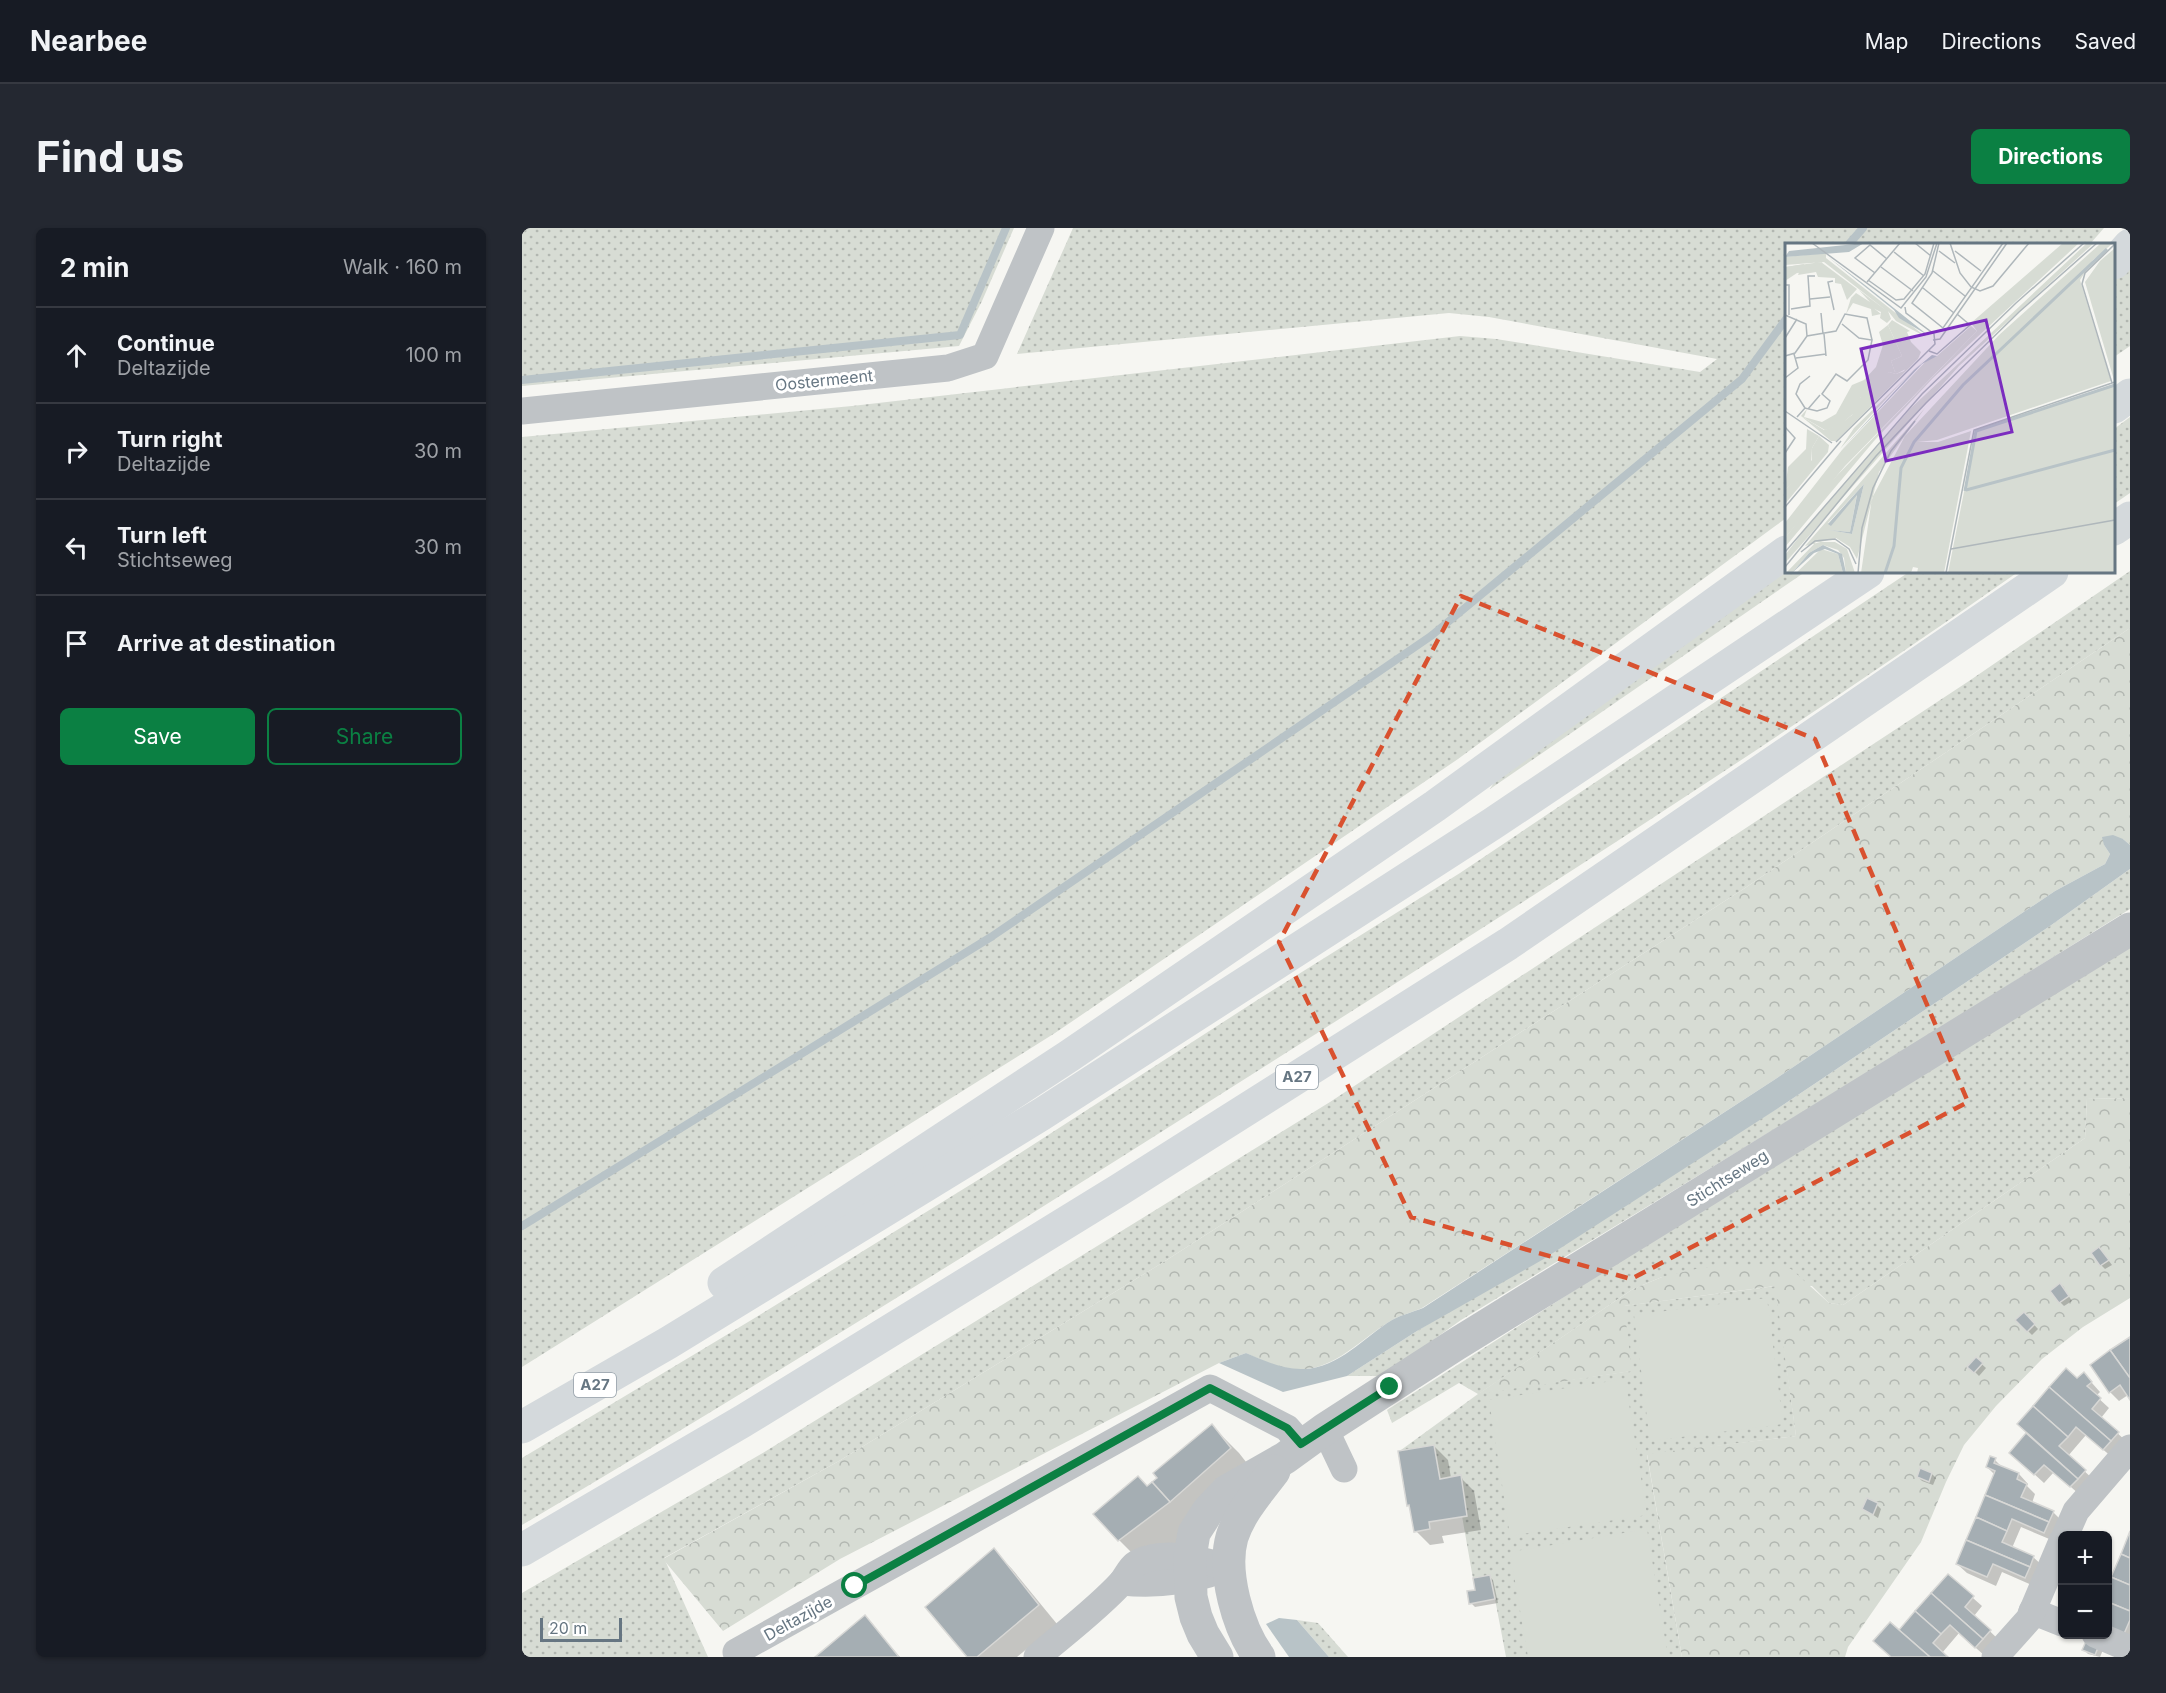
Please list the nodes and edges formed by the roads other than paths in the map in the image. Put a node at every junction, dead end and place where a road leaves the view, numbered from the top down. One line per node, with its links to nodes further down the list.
1 (1041, 228): 6 (street, Oostermeent)
2 (2130, 245): 3 (highway)
3 (2115, 262)
4 (2130, 395): 5 (highway)
5 (2115, 405)
6 (522, 411)
7 (2130, 518): 8 (highway)
8 (2115, 528)
9 (1785, 553): 13 (highway, A27)
10 (1867, 573): 13 (highway, A27)
11 (2051, 573): 19 (highway, A27)
12 (2130, 929): 15 (street, Stichtseweg)
13 (668, 1342): 14 (highway, A27)
14 (522, 1427)
15 (1304, 1444): 17 (street); 21 (street, Stichtseweg); 22 (street, Stichtseweg); 27 (street, Deltazijde)
16 (2130, 1448): 18 (street)
17 (1344, 1469)
18 (2067, 1531)
19 (522, 1550)
20 (2058, 1550): 23 (street)
21 (1230, 1568): 22 (street); 30 (street, Stichtseweg)
22 (1190, 1569): 28 (street); 29 (street)
23 (2032, 1611): 24 (street); 31 (street)
24 (2058, 1621)
25 (2105, 1639): 26 (street)
26 (2130, 1649)
27 (739, 1657)
28 (1037, 1657)
29 (1217, 1657)
30 (1259, 1657)
31 (1995, 1657)

